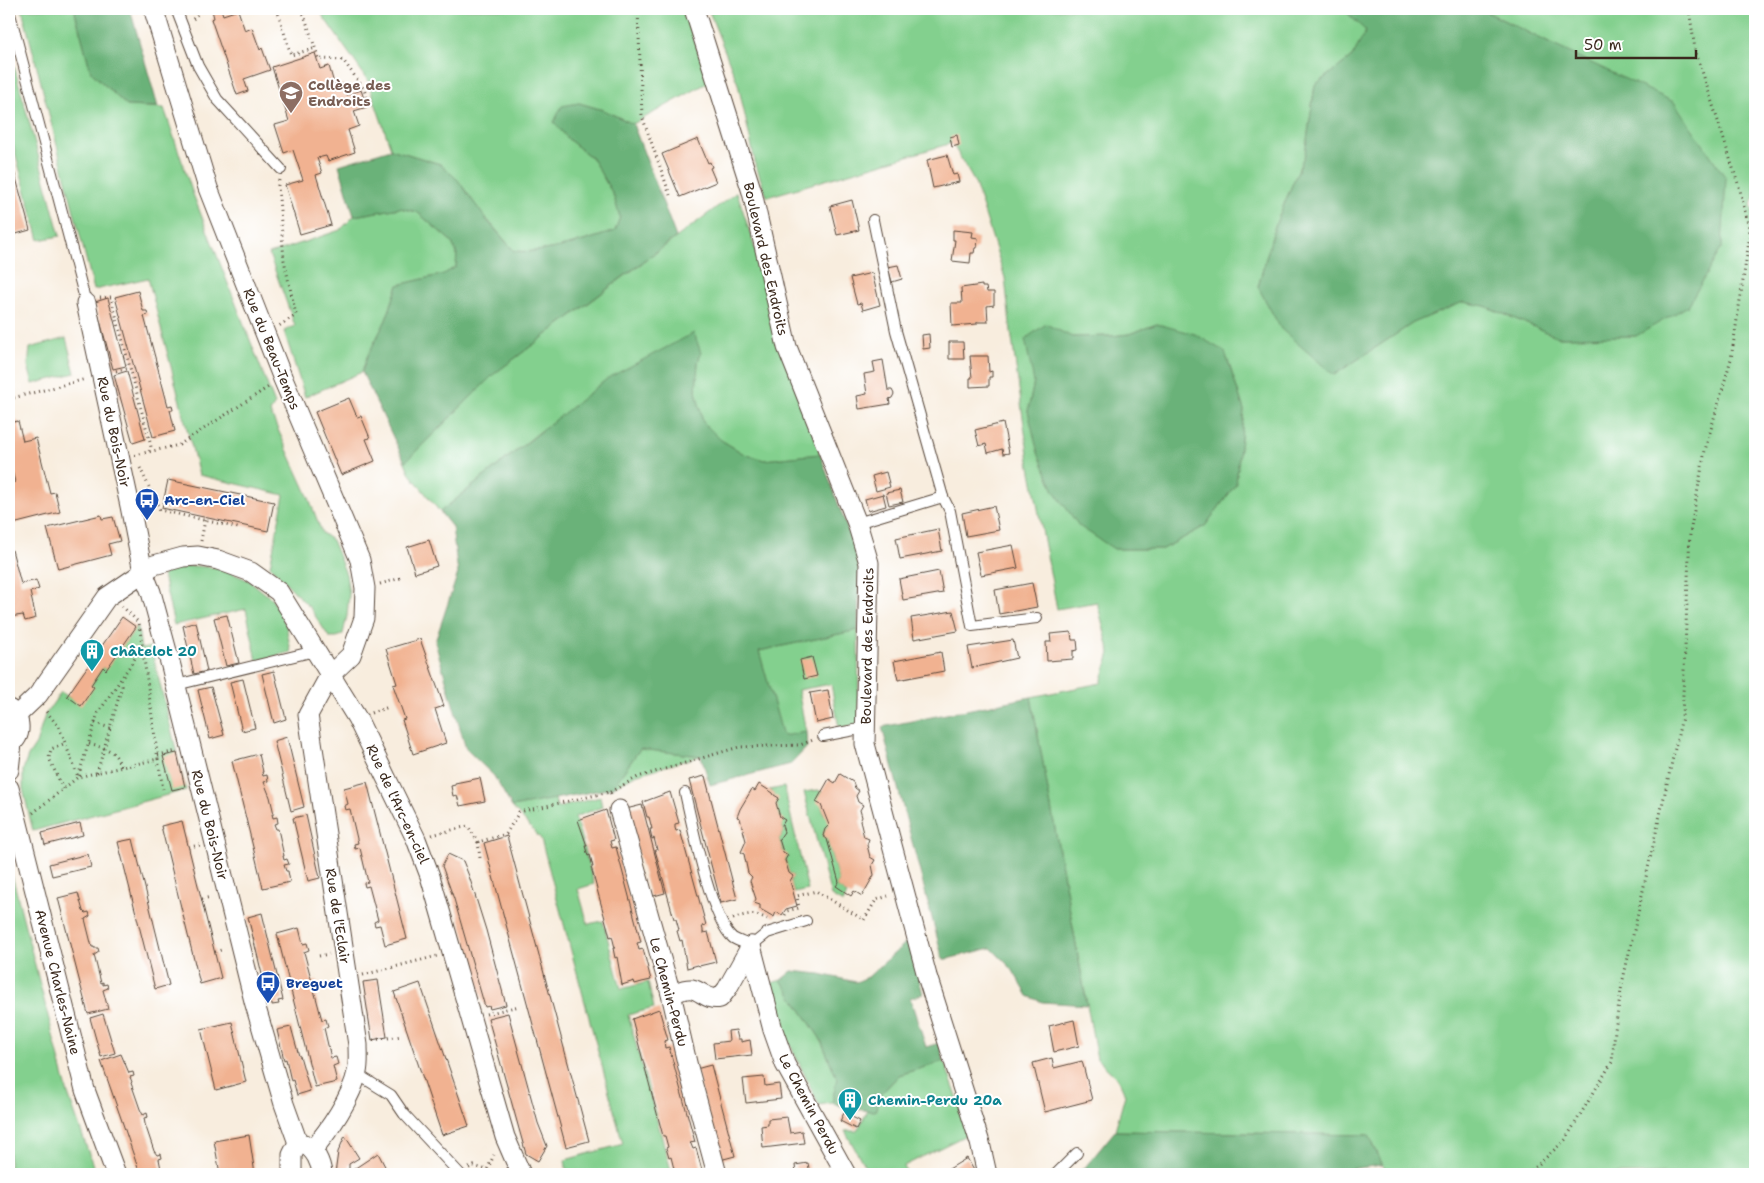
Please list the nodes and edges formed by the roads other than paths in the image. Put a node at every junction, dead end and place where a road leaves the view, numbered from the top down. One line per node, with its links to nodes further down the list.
1 (175, 9): 4 (lane); 5 (lane)
2 (694, 9): 9 (street, Boulevard des Endroits)
3 (9, 10): 7 (lane, Rue du Bois-Noir)
4 (155, 14): 13 (street, Rue du Beau-Temps)
5 (281, 169)
6 (873, 220): 8 (lane)
7 (92, 301): 10 (street, Rue du Bois-Noir)
8 (944, 497): 9 (lane); 11 (lane)
9 (857, 523): 16 (street, Boulevard des Endroits)
10 (143, 572): 12 (street, Rue de l'Arc-en-ciel); 14 (street, Rue du Bois-Noir); 15 (street, Rue de l'Arc-en-ciel)
11 (1037, 618)
12 (315, 651): 13 (street, Rue de l'Arc-en-ciel); 14 (lane)
13 (330, 675): 26 (street, Rue de l'Eclair); 33 (street, Rue de l'Arc-en-ciel)
14 (176, 685): 27 (street, Rue du Bois-Noir)
15 (12, 713): 18 (street)
16 (865, 728): 17 (lane); 36 (street, Boulevard des Endroits)
17 (823, 736)
18 (10, 744): 19 (street)
19 (9, 770)
20 (9, 788): 29 (street, Avenue Charles-Naine)
21 (685, 793): 24 (lane)
22 (618, 810): 25 (street, Le Chemin-Perdu)
23 (806, 921): 24 (lane)
24 (751, 946): 25 (street); 35 (street, Le Chemin Perdu)
25 (670, 994): 34 (street, Le Chemin-Perdu)
26 (357, 1074): 27 (street, Rue de l'Eclair); 32 (lane)
27 (305, 1147): 30 (street); 31 (street, Rue du Bois-Noir)
28 (1077, 1153): 37 (lane)
29 (116, 1174)
30 (292, 1174)
31 (322, 1174)
32 (460, 1174)
33 (521, 1174)
34 (717, 1174)
35 (846, 1174)
36 (987, 1174)
37 (1056, 1174)

